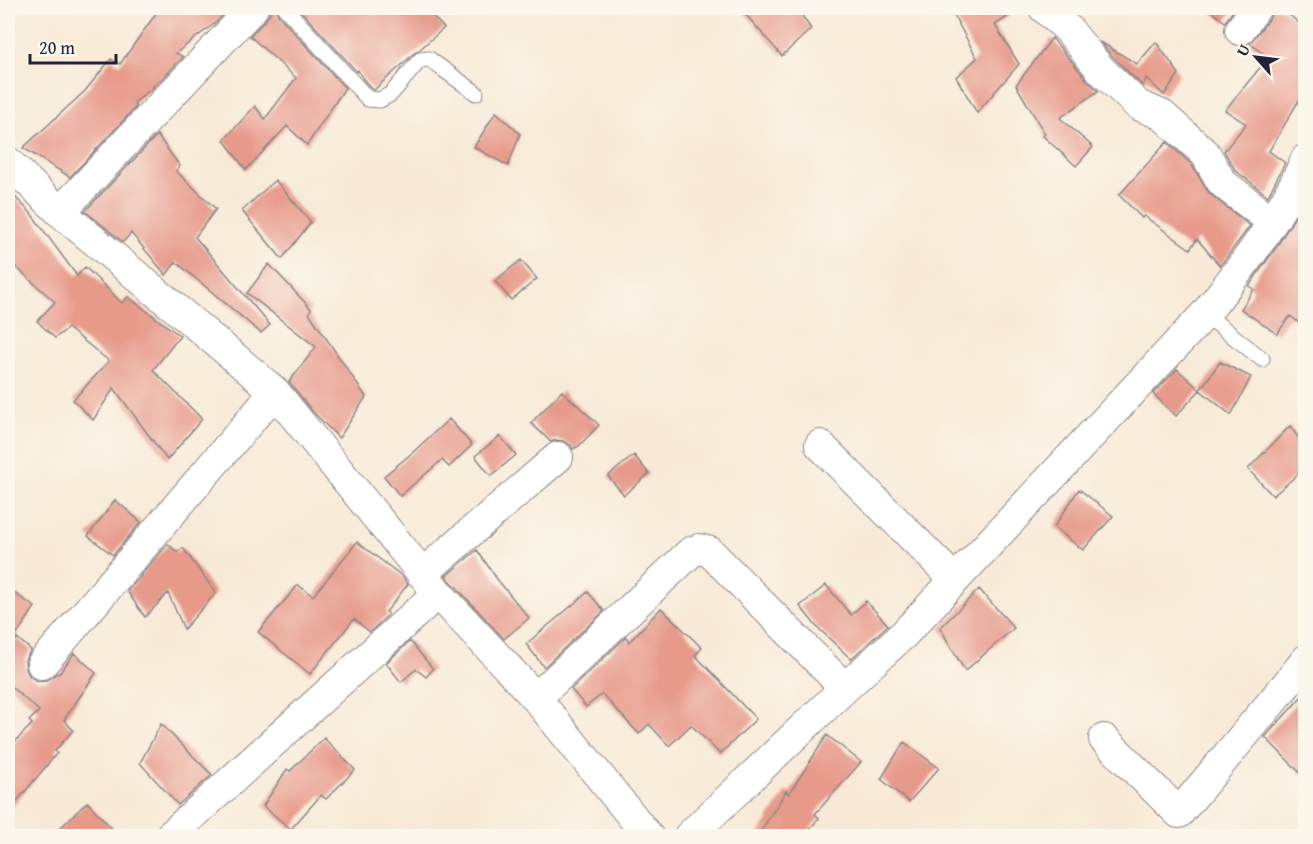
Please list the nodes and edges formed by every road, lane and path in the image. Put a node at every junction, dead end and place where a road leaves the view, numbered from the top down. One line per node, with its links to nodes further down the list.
1 (252, 8): 7 (street)
2 (285, 8): 4 (lane)
3 (1044, 8): 8 (street)
4 (476, 93)
5 (1305, 159): 8 (street)
6 (8, 162): 7 (street)
7 (60, 212): 11 (street)
8 (1272, 222): 9 (street)
9 (1205, 314): 10 (lane); 14 (street)
10 (1262, 359)
11 (275, 392): 15 (street); 17 (street)
12 (820, 445): 14 (street)
13 (558, 457): 15 (street)
14 (955, 580): 18 (street)
15 (430, 584): 19 (street); 21 (street)
16 (1305, 660): 20 (street)
17 (42, 664)
18 (845, 688): 19 (street); 23 (street)
19 (536, 698): 22 (street)
20 (1104, 739)
21 (170, 837)
22 (648, 837)
23 (689, 837)

